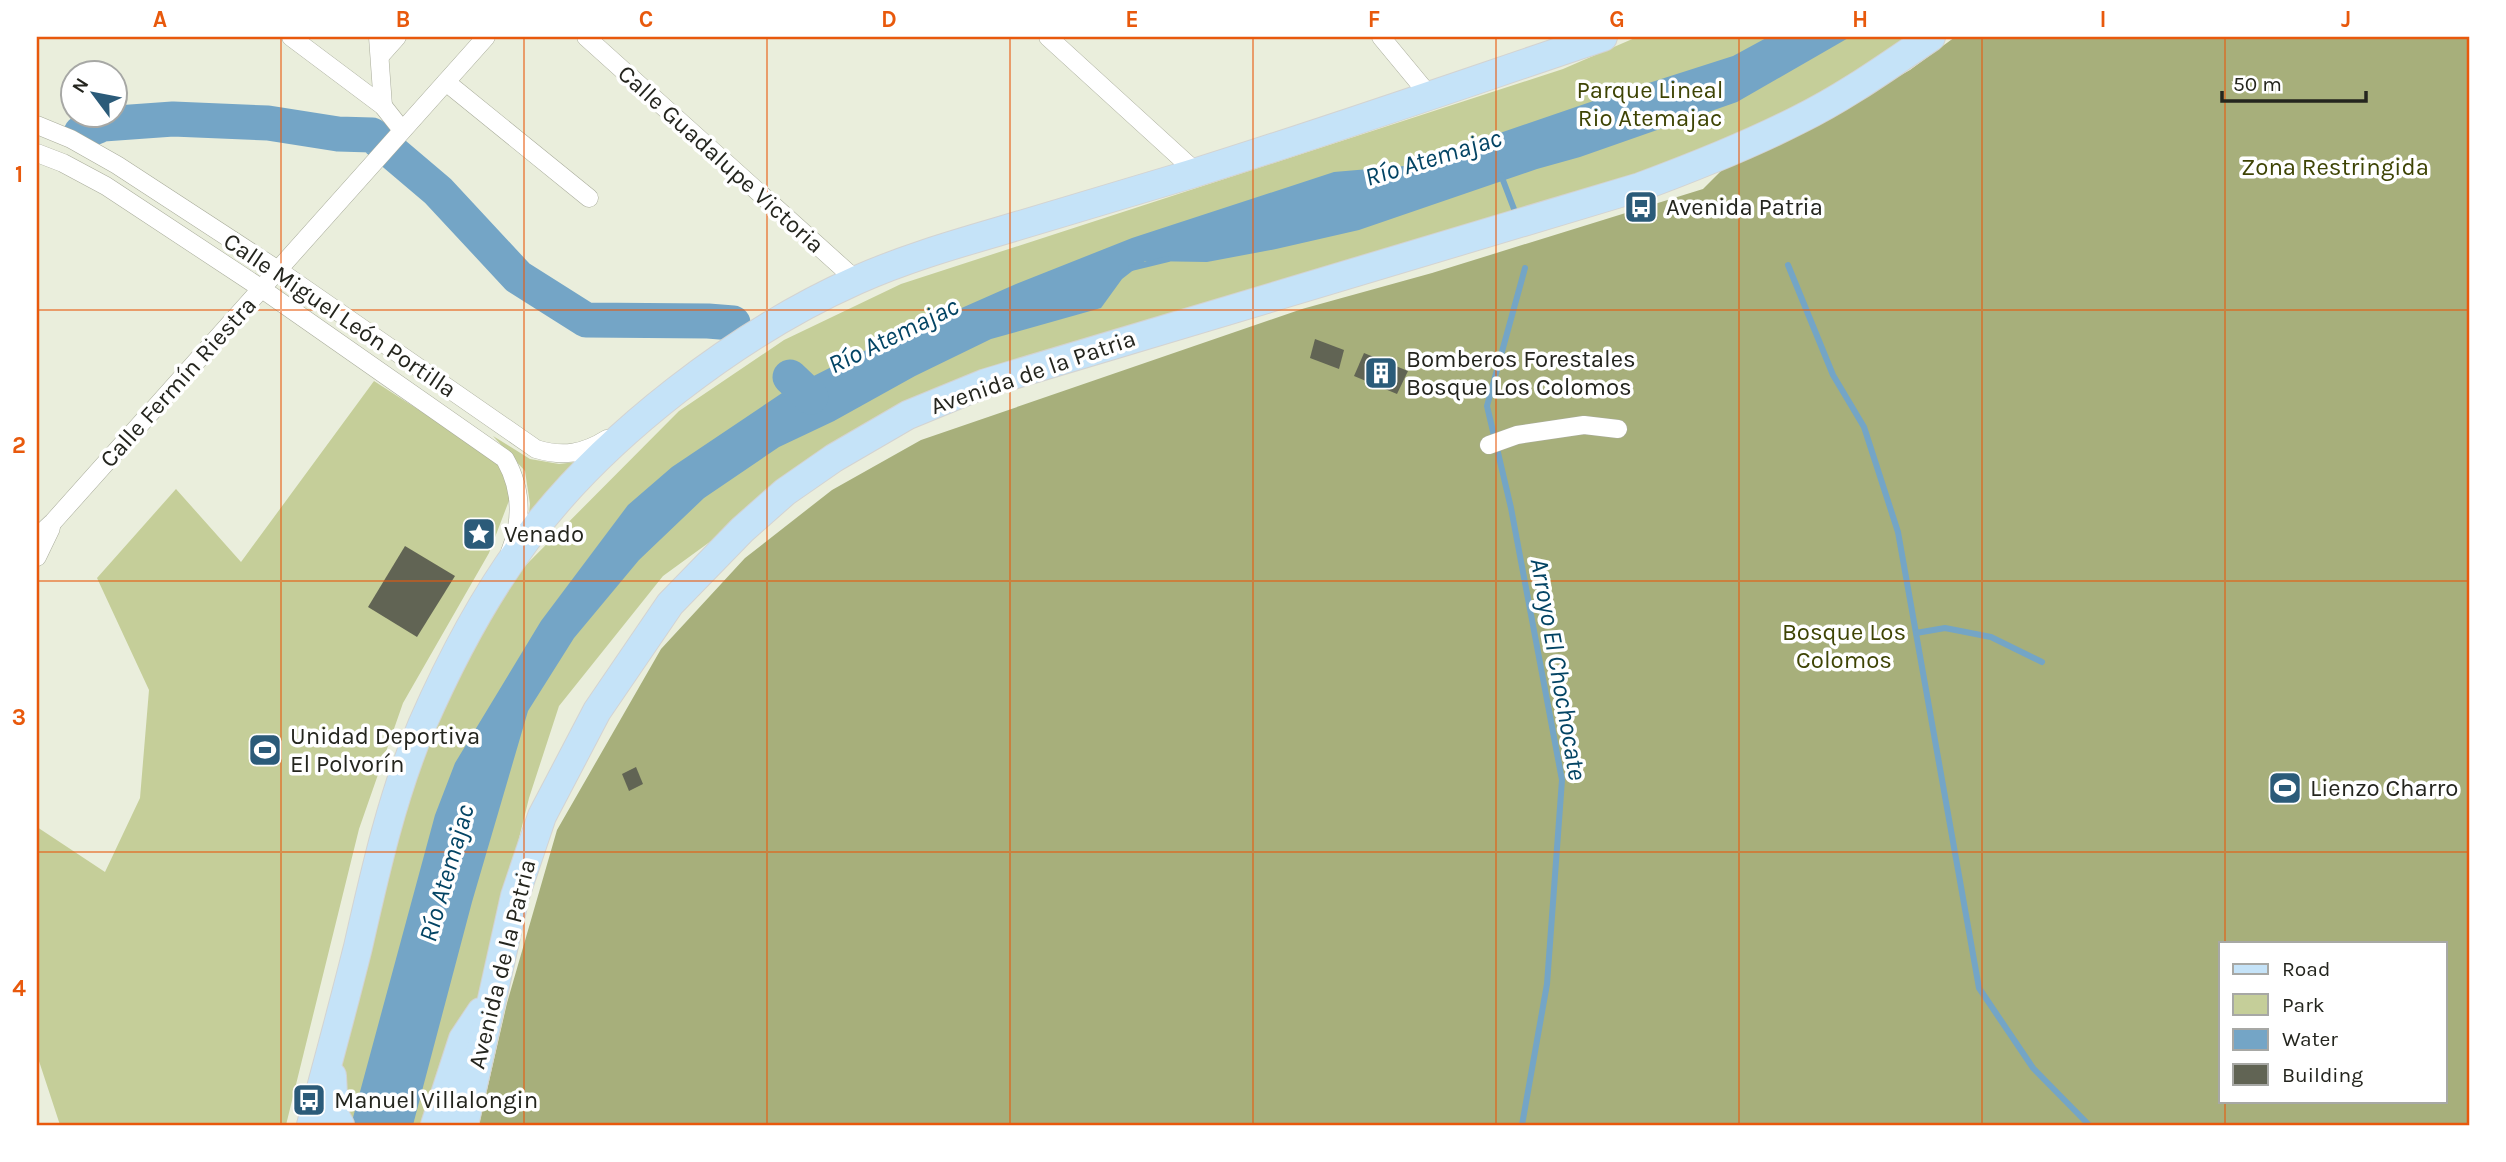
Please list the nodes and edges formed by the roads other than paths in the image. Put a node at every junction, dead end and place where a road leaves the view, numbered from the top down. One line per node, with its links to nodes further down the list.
1 (291, 37): 13 (street)
2 (378, 37): 10 (street)
3 (397, 37): 10 (street)
4 (486, 37): 11 (street, Calle Fermín Riestra)
5 (586, 37): 22 (street, Calle Guadalupe Victoria)
6 (1048, 37): 17 (street)
7 (1381, 37): 12 (street)
8 (1603, 37): 12 (main road)
9 (1931, 37): 34 (main road, Avenida de la Patria)
10 (380, 56): 13 (street)
11 (446, 82): 15 (street, Calle Fermín Riestra); 19 (street)
12 (1429, 95): 17 (main road)
13 (383, 106): 15 (street)
14 (37, 125): 18 (street, Calle Miguel León Portilla)
15 (402, 130): 21 (street, Calle Fermín Riestra)
16 (38, 154): 20 (street, Calle Miguel León Portilla)
17 (1196, 173): 22 (main road)
18 (166, 196): 20 (street); 21 (street, Calle Miguel León Portilla)
19 (589, 198)
20 (153, 217): 23 (street, Calle Miguel León Portilla)
21 (278, 270): 23 (street, Calle Fermín Riestra); 25 (street, Calle Miguel León Portilla)
22 (856, 280): 24 (main road)
23 (262, 289): 27 (street, Calle Miguel León Portilla); 29 (street, Calle Fermín Riestra)
24 (646, 416): 25 (street, Calle Miguel León Portilla); 32 (main road)
25 (498, 423): 27 (street)
26 (1618, 429): 28 (street)
27 (485, 443): 32 (street, Calle Miguel León Portilla)
28 (1489, 445)
29 (53, 522): 30 (street, Calle Fermín Riestra); 31 (street)
30 (37, 537)
31 (37, 556)
32 (498, 582): 33 (main road)
33 (344, 1004): 35 (main road); 36 (main road)
34 (446, 1122)
35 (311, 1125)
36 (340, 1125)

